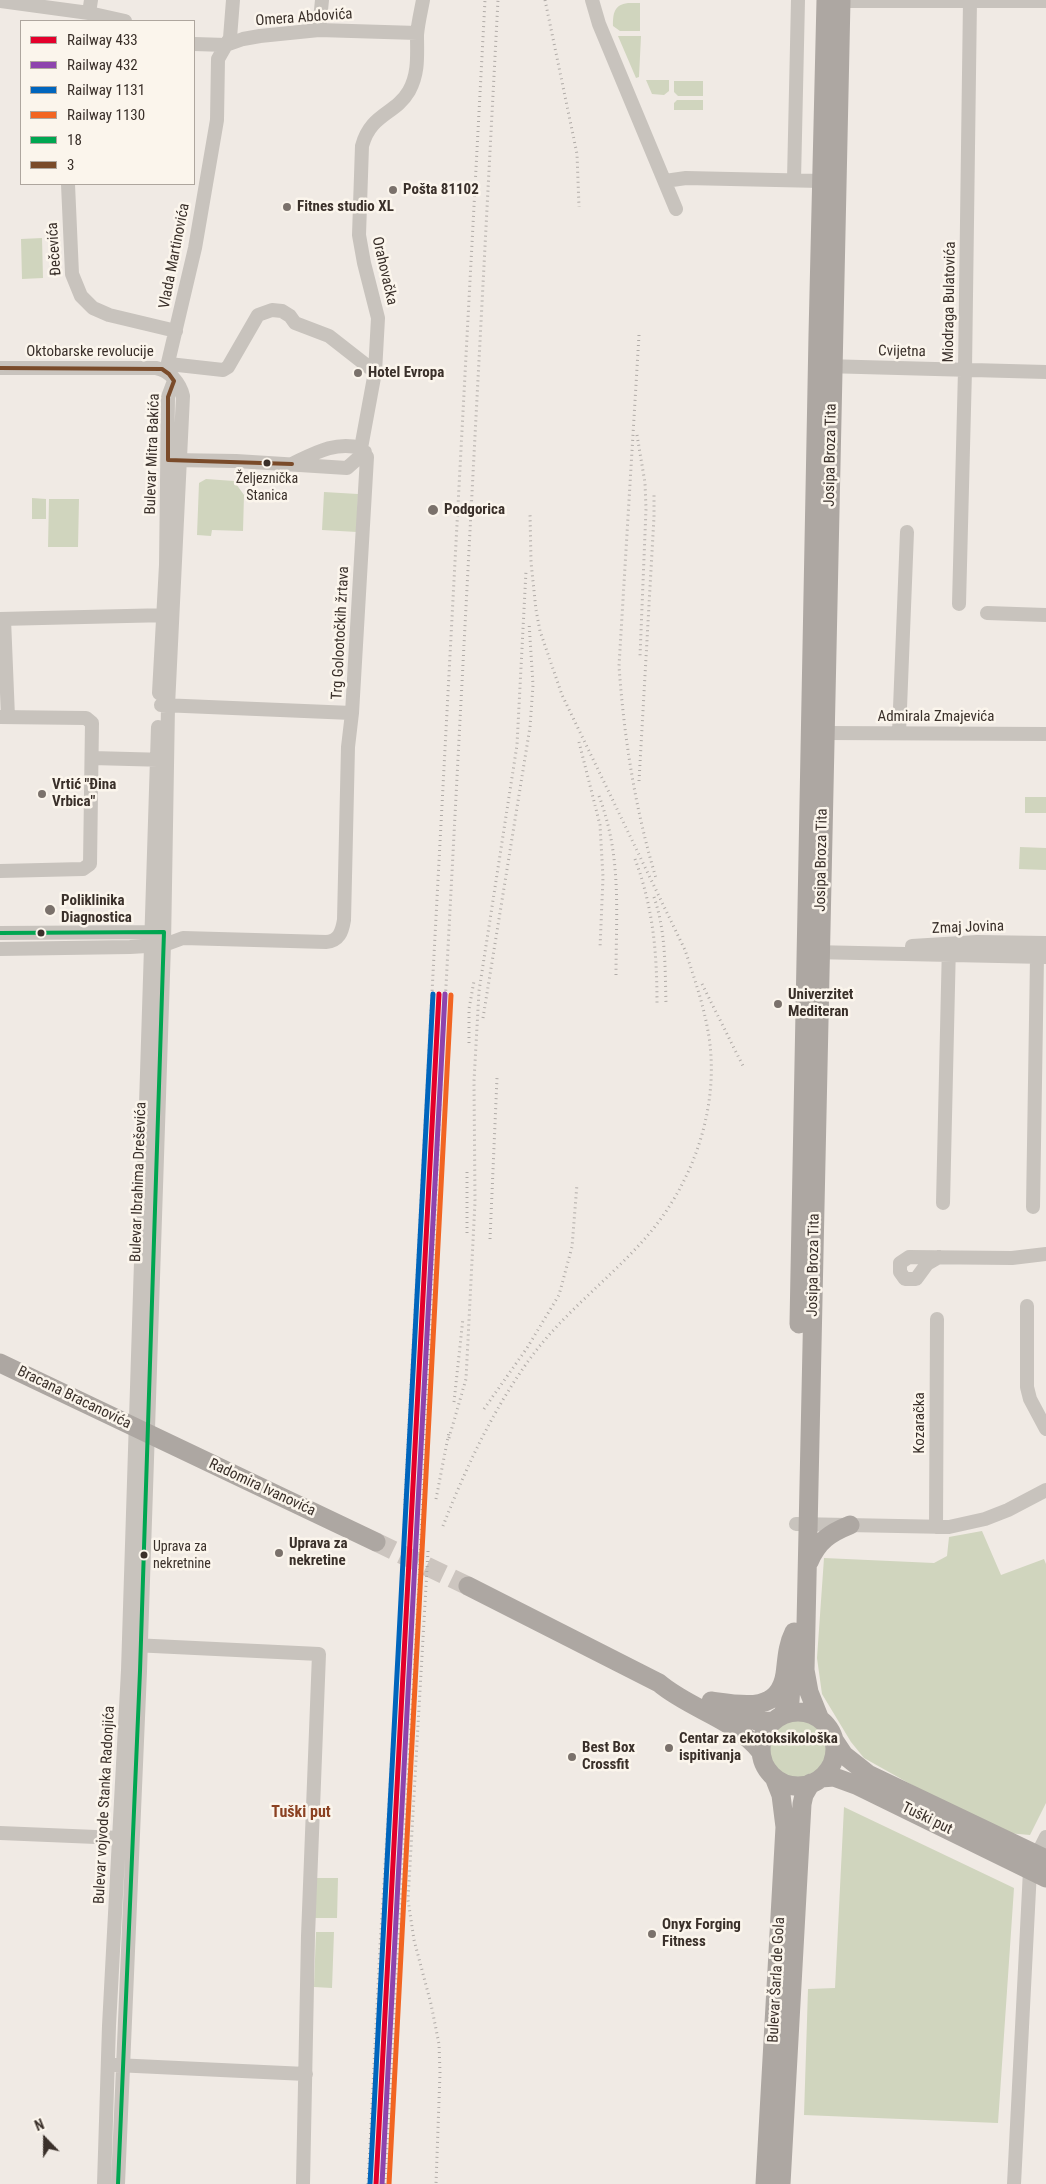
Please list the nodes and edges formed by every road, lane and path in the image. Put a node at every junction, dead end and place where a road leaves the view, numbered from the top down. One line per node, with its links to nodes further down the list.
1 (232, 0): 16 (street, Vlada Martinovića)
2 (322, 0): 13 (street)
3 (423, 0): 14 (street, Orahovačka)
4 (592, 0): 18 (street)
5 (798, 0): 17 (street)
6 (831, 0): 8 (street); 19 (main road, Josipa Broza Tita); 23 (main road, Josipa Broza Tita)
7 (5, 1): 11 (street)
8 (970, 1): 9 (street); 25 (street, Miodraga Bulatovića)
9 (1046, 2)
10 (90, 6): 11 (street); 12 (street)
11 (64, 15)
12 (123, 20)
13 (319, 30): 14 (street, Omera Abdovića); 16 (street, Omera Abdovića)
14 (417, 33): 27 (street, Orahovačka)
15 (195, 44): 16 (street, Omera Abdovića)
16 (226, 45): 22 (street, Vlada Martinovića)
17 (794, 180): 18 (street); 19 (street)
18 (665, 181): 21 (street)
19 (821, 181): 23 (main road, Josipa Broza Tita)
20 (68, 185): 22 (street, Đečevića)
21 (676, 209)
22 (176, 330): 26 (street, Vlada Martinovića)
23 (825, 366): 25 (street, Cvijetna); 43 (main road, Josipa Broza Tita); 54 (main road, Josipa Broza Tita)
24 (0, 368): 26 (street, Oktobarske revolucije)
25 (965, 370): 28 (street, Cvijetna); 35 (street, Miodraga Bulatovića)
26 (170, 372): 27 (street, Oktobarske revolucije); 30 (street, Bulevar Mitra Bakića)
27 (375, 372): 29 (street, Orahovačka)
28 (1046, 372)
29 (363, 450): 31 (street); 32 (street); 33 (street, Trg Golootočkih žrtava)
30 (174, 460): 31 (street); 37 (street, Bulevar Mitra Bakića)
31 (292, 464): 32 (street)
32 (347, 468): 33 (street)
33 (366, 482): 41 (street, Trg Golootočkih žrtava)
34 (907, 532): 44 (street)
35 (959, 604)
36 (986, 613): 38 (street)
37 (167, 615): 39 (street); 40 (street, Bulevar Mitra Bakića)
38 (1046, 615)
39 (2, 619): 42 (street)
40 (164, 705): 41 (street, Trg Golootočkih žrtava); 47 (street, Bulevar Mitra Bakića)
41 (352, 713): 50 (street)
42 (4, 717): 46 (street)
43 (825, 733): 44 (street, Admirala Zmajevića); 54 (main road, Josipa Broza Tita)
44 (899, 733): 45 (street, Admirala Zmajevića)
45 (1046, 734)
46 (92, 758): 47 (street); 48 (street)
47 (163, 760): 50 (street, Bulevar Mitra Bakića)
48 (0, 871)
49 (0, 933): 50 (street)
50 (157, 939): 52 (street); 64 (street, Bulevar Ibrahima Dreševića)
51 (1046, 943): 53 (street, Zmaj Jovina)
52 (0, 949)
53 (949, 949): 54 (street, Zmaj Jovina); 55 (street, Zmaj Jovina); 56 (street)
54 (814, 952): 66 (main road, Josipa Broza Tita)
55 (1042, 957): 57 (street)
56 (943, 1203)
57 (1033, 1207)
58 (1046, 1254): 59 (street)
59 (939, 1257)
60 (1027, 1306): 63 (street)
61 (937, 1319): 68 (street, Kozaračka)
62 (0, 1363): 64 (main road, Bracana Bracanovića)
63 (1046, 1429)
64 (141, 1431): 69 (main road, Radomira Ivanovića); 73 (street, Bulevar vojvode Stanka Radonjića)
65 (1046, 1490): 68 (street)
66 (802, 1524): 67 (street); 70 (main road, Josipa Broza Tita); 72 (main road, Josipa Broza Tita)
67 (850, 1525): 68 (street); 70 (main road)
68 (936, 1527)
69 (376, 1542)
70 (807, 1565): 76 (main road, Josipa Broza Tita)
71 (468, 1586): 74 (main road)
72 (794, 1632): 75 (main road); 77 (main road, Josipa Broza Tita)
73 (134, 1645): 84 (street, Bulevar vojvode Stanka Radonjića); 88 (street, Bulevar vojvode Stanka Radonjića); 89 (street)
74 (659, 1683): 75 (main road); 79 (main road)
75 (711, 1701): 77 (main road)
76 (818, 1717): 77 (main road); 78 (main road)
77 (777, 1718): 79 (main road)
78 (834, 1740): 81 (main road); 85 (main road, Tuški put)
79 (761, 1752): 80 (main road)
80 (774, 1777): 81 (main road); 86 (main road, Bulevar Šarla de Gola)
81 (816, 1781): 85 (main road, Tuški put); 86 (main road, Bulevar Šarla de Gola)
82 (0, 1834): 84 (street)
83 (1046, 1837): 85 (street)
84 (120, 1838): 87 (street, Bulevar vojvode Stanka Radonjića)
85 (1040, 1866): 95 (street)
86 (784, 1984): 93 (main road, Bulevar Šarla de Gola); 94 (main road, Bulevar Šarla de Gola)
87 (109, 2065): 88 (street); 90 (street, Bulevar vojvode Stanka Radonjića)
88 (123, 2066): 89 (street); 91 (street, Bulevar vojvode Stanka Radonjića)
89 (306, 2074): 92 (street)
90 (104, 2184)
91 (118, 2184)
92 (303, 2184)
93 (765, 2184)
94 (781, 2184)
95 (1014, 2184)

